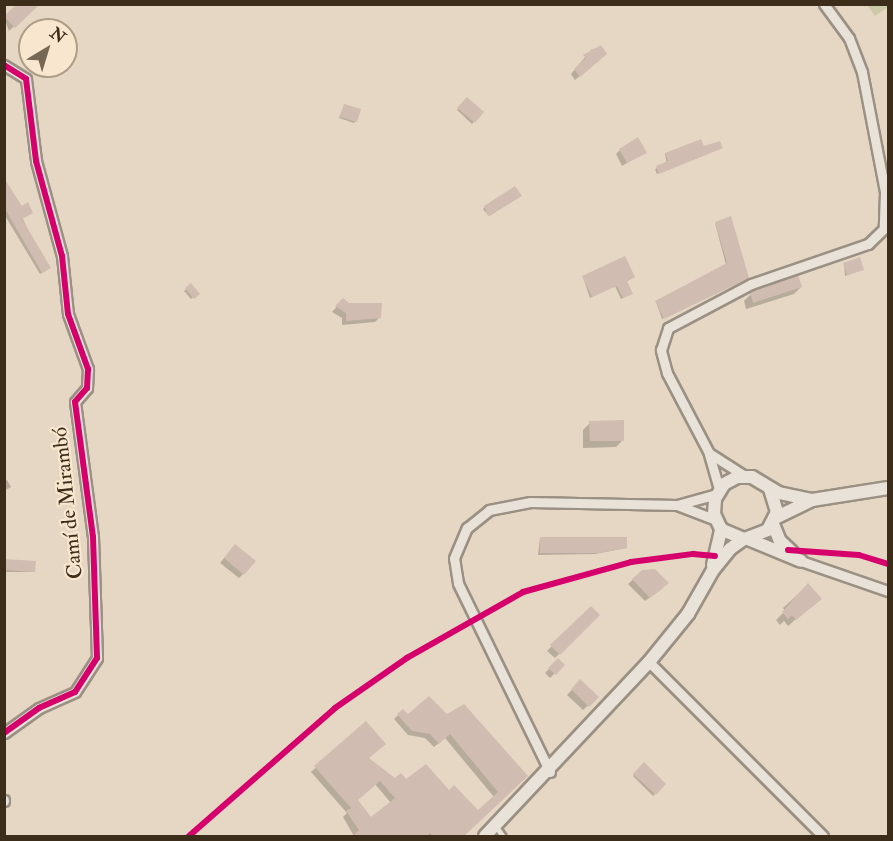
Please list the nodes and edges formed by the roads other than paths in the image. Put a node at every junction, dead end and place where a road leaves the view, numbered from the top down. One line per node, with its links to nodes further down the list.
1 (824, 4): 3 (street)
2 (4, 65): 21 (street, Camí de Mirambó)
3 (877, 146): 4 (street); 5 (street)
4 (888, 154)
5 (888, 207): 6 (street)
6 (887, 230): 7 (street)
7 (709, 453): 8 (street); 11 (street)
8 (744, 476): 10 (street); 11 (street)
9 (888, 488): 12 (street)
10 (770, 489): 12 (street); 14 (street)
11 (718, 492): 13 (street); 15 (street)
12 (812, 500): 14 (street)
13 (677, 505): 15 (street); 22 (street)
14 (774, 521): 16 (street); 17 (street)
15 (719, 524): 16 (street); 18 (street)
16 (746, 539): 17 (street); 18 (street)
17 (801, 561): 19 (street)
18 (713, 570): 20 (street)
19 (888, 591)
20 (649, 662): 22 (street); 25 (street)
21 (4, 733)
22 (550, 772): 23 (street)
23 (500, 831): 24 (street)
24 (485, 837)
25 (823, 837)

